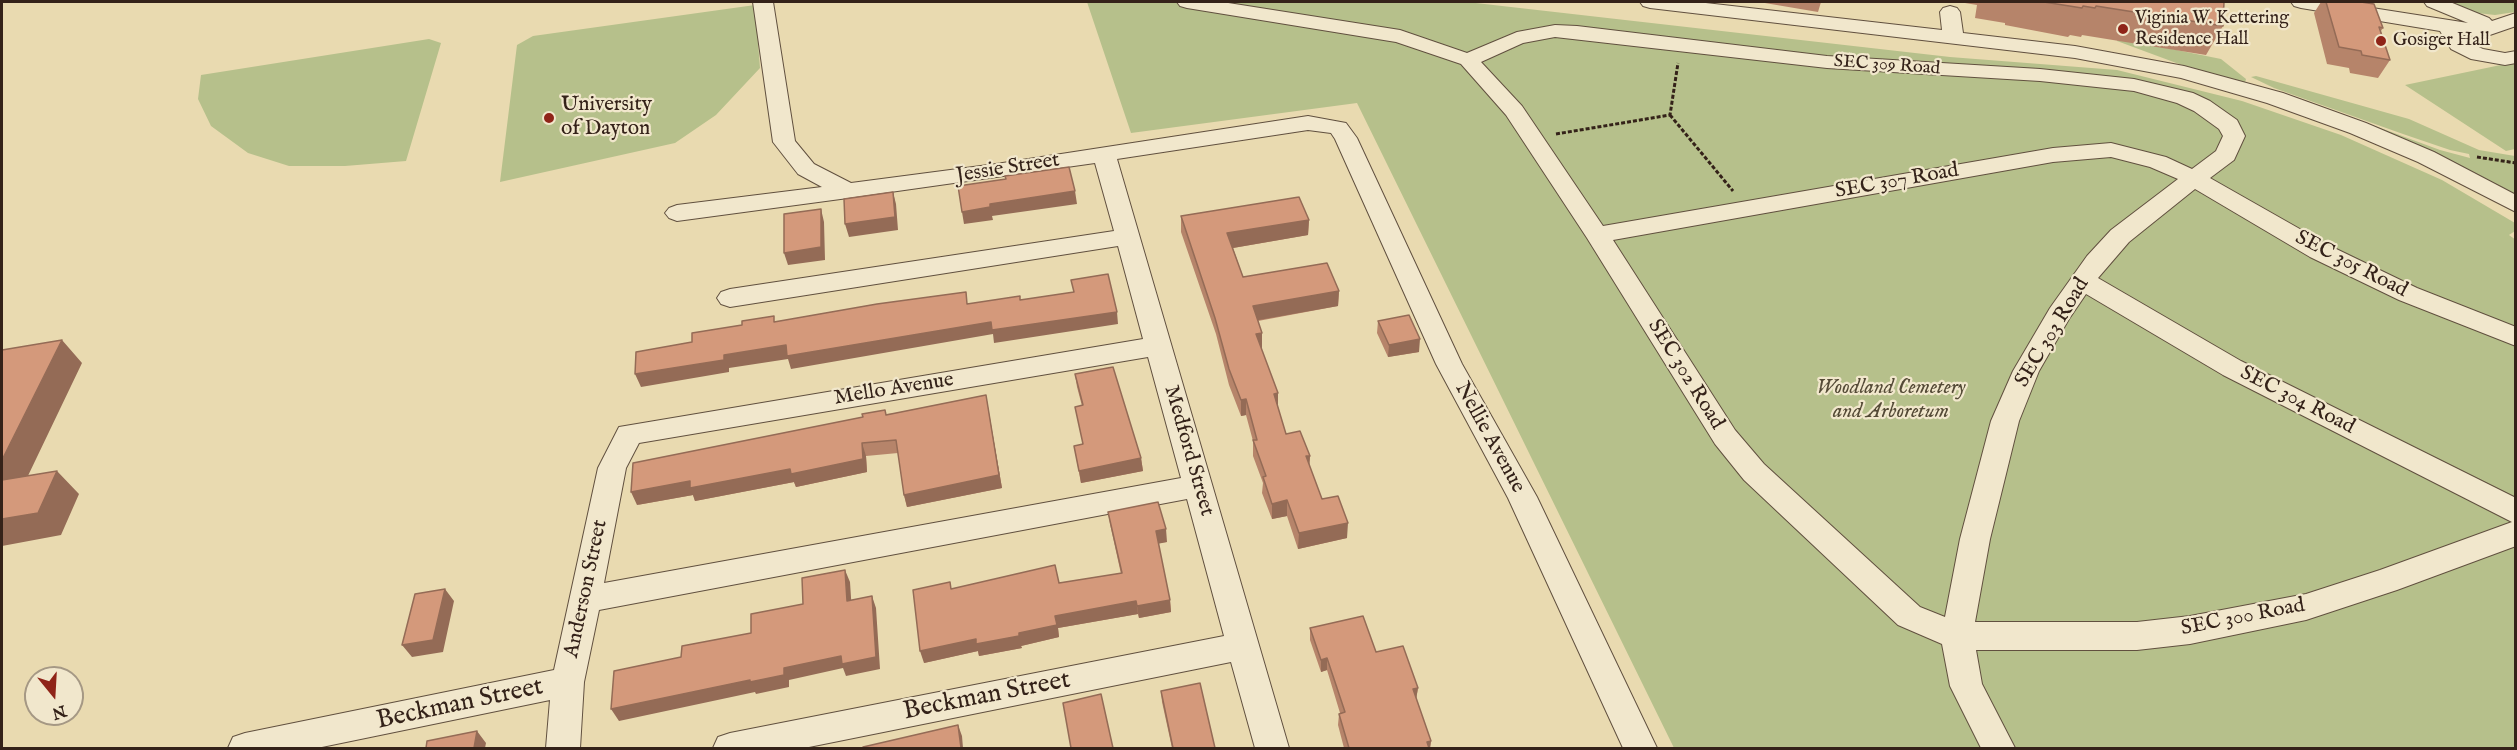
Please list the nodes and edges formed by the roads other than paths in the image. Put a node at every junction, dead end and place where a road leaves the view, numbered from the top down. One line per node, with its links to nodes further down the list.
1 (763, 2): 20 (street)
2 (1187, 2): 15 (street)
3 (1650, 2): 6 (street)
4 (2301, 2): 8 (street)
5 (2434, 2): 8 (street)
6 (1692, 4): 11 (street)
7 (1950, 12): 11 (street)
8 (2452, 19): 10 (street); 14 (street)
9 (2516, 19): 10 (street)
10 (2493, 27): 12 (street)
11 (1953, 38): 16 (street)
12 (2516, 38)
13 (2093, 40): 16 (street)
14 (2516, 57)
15 (1468, 60): 19 (street, SEC 309 Road); 23 (street, SEC 302 Road)
16 (2154, 66): 21 (street)
17 (1338, 128): 18 (street, Jessie Street); 41 (street, Nellie Avenue)
18 (1104, 154): 20 (street, Jessie Street); 24 (street, Medford Street)
19 (2194, 178): 23 (street, SEC 307 Road); 25 (street, SEC 303 Road); 27 (street, SEC 305 Road)
20 (848, 192): 22 (street, Jessie Street)
21 (2516, 205)
22 (677, 213)
23 (1597, 235): 34 (street, SEC 302 Road)
24 (1128, 237): 26 (street); 28 (street, Medford Street)
25 (2083, 281): 31 (street, SEC 304 Road); 34 (street, SEC 303 Road)
26 (730, 298)
27 (2516, 337)
28 (1159, 346): 29 (street, Mello Avenue); 30 (street, Medford Street)
29 (629, 434): 33 (street, Anderson Street)
30 (1198, 486): 33 (street); 35 (street, Medford Street)
31 (2516, 512)
32 (2516, 533): 34 (street, SEC 300 Road)
33 (586, 600): 36 (street, Anderson Street)
34 (1957, 636): 42 (street)
35 (1243, 646): 39 (street, Beckman Street); 40 (street, Medford Street)
36 (568, 682): 37 (street, Beckman Street); 38 (street, Anderson Street)
37 (258, 747)
38 (563, 748)
39 (730, 748)
40 (1272, 748)
41 (1640, 748)
42 (1998, 748)

